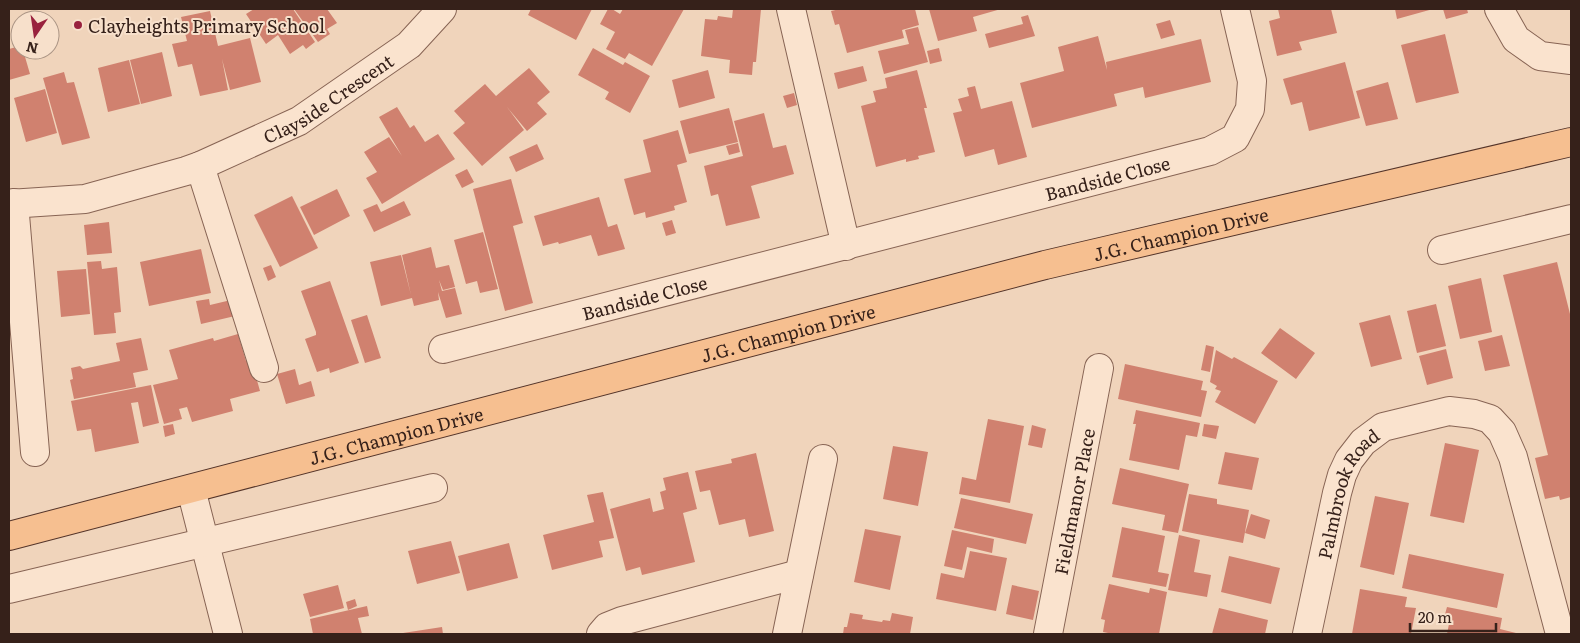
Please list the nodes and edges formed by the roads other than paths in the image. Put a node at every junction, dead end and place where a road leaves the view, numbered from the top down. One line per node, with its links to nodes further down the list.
1 (442, 9): 7 (street, Clayside Crescent)
2 (791, 9): 10 (street)
3 (1235, 9): 10 (street, Bandside Close)
4 (1499, 9): 5 (street)
5 (1571, 60)
6 (1571, 142): 18 (main road, J.G. Champion Drive)
7 (200, 166): 8 (street, Clayside Crescent); 13 (street)
8 (12, 203): 15 (street, Clayside Crescent)
9 (1571, 219): 11 (street)
10 (846, 246): 12 (street, Bandside Close)
11 (1442, 250)
12 (443, 349)
13 (264, 368)
14 (1099, 368): 26 (street, Fieldmanor Place)
15 (35, 452)
16 (823, 459): 21 (street)
17 (433, 488): 20 (street)
18 (191, 489): 19 (main road, J.G. Champion Drive); 20 (street)
19 (9, 536)
20 (204, 542): 22 (street); 23 (street)
21 (799, 574): 24 (street); 25 (street)
22 (9, 589)
23 (228, 634)
24 (601, 634)
25 (787, 634)
26 (1048, 634)
27 (1307, 634): 28 (street, Palmbrook Road)
28 (1560, 634)

